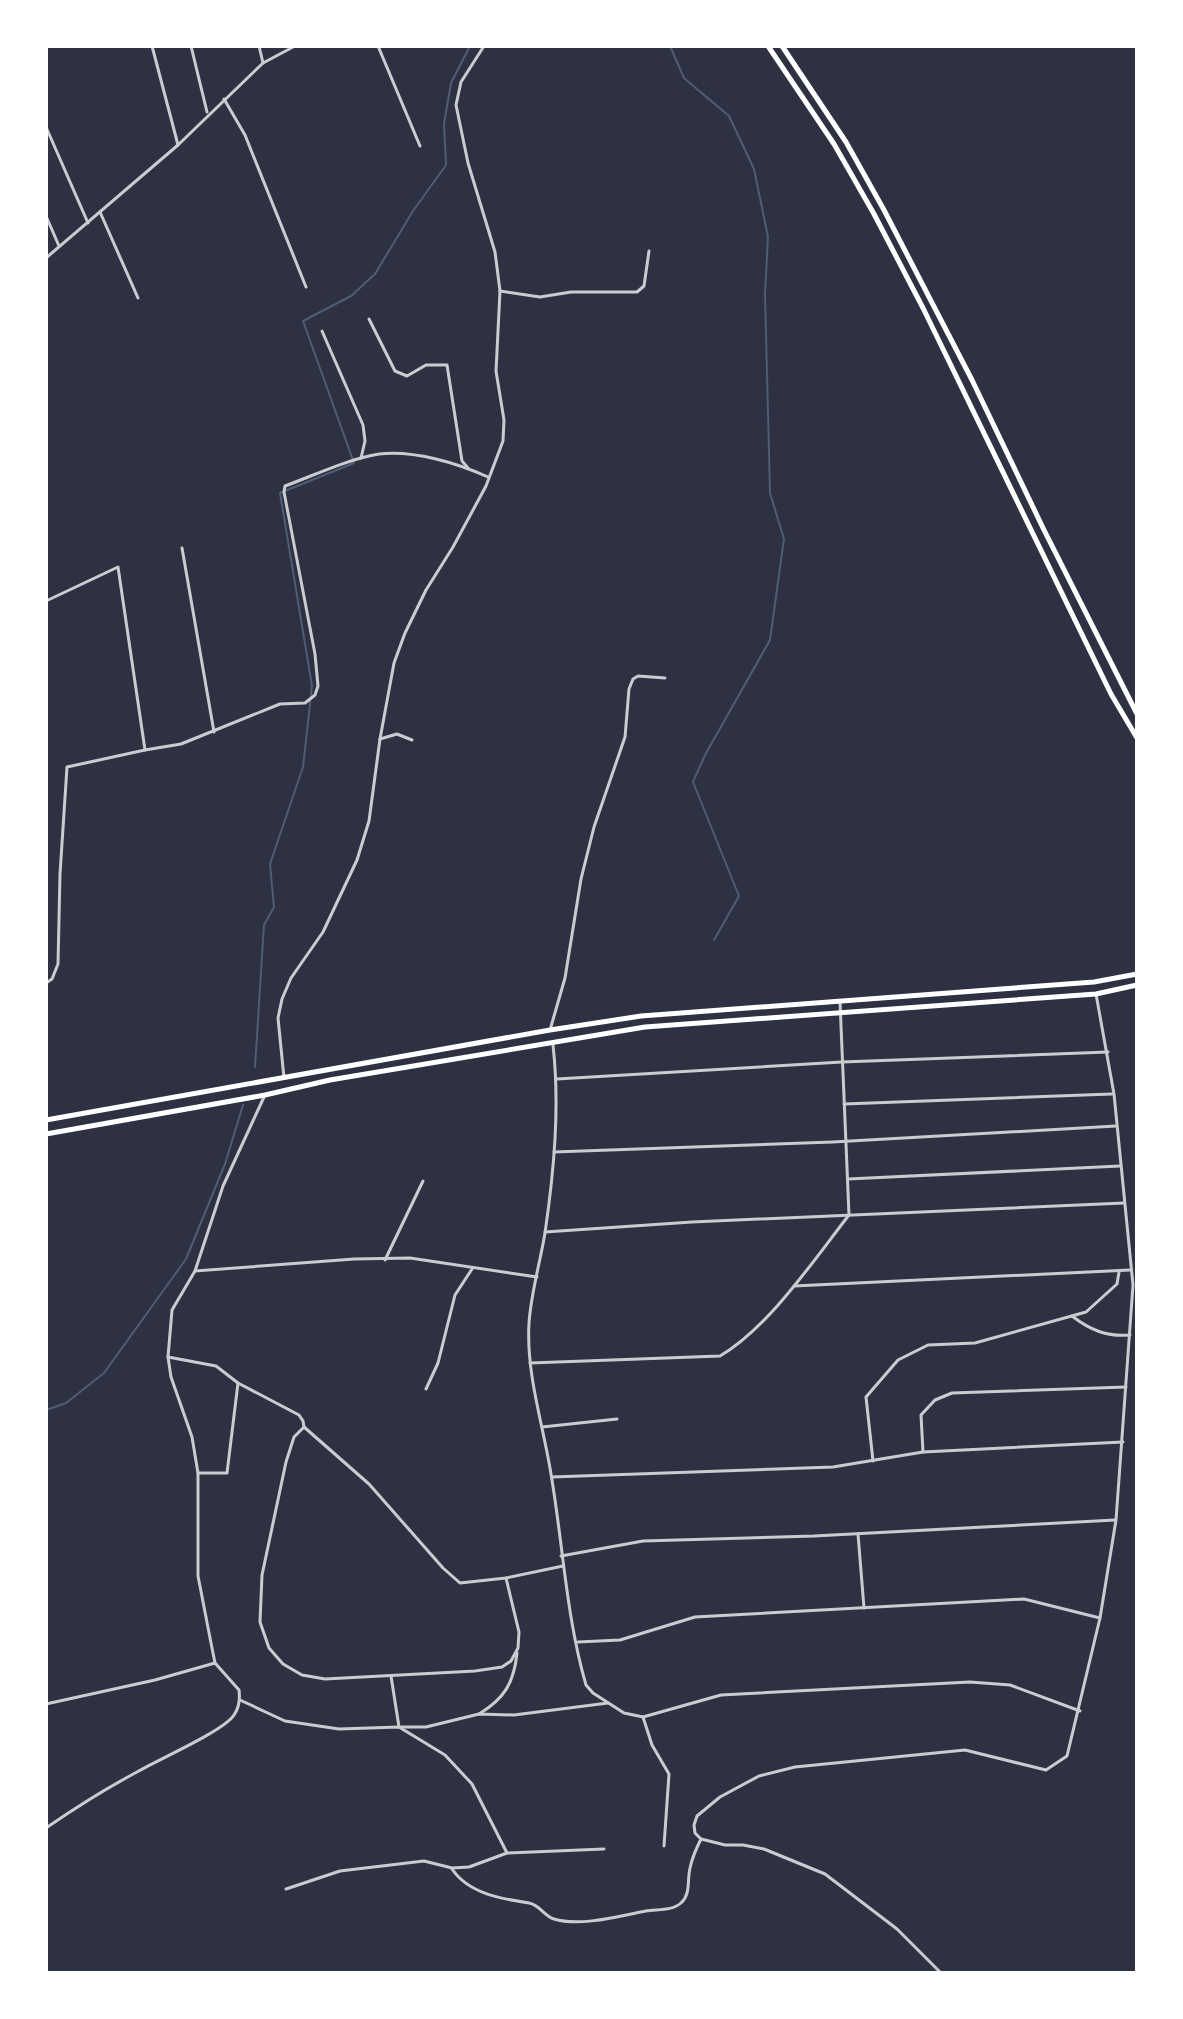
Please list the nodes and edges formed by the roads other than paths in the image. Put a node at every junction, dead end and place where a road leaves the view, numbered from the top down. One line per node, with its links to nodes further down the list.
1 (152, 46): 13 (street)
2 (191, 46): 11 (street)
3 (259, 46): 9 (street)
4 (295, 46): 9 (street)
5 (378, 46): 14 (street)
6 (484, 46): 22 (street)
7 (768, 46): 34 (main road)
8 (782, 46): 32 (main road)
9 (263, 63): 10 (street)
10 (224, 99): 11 (street); 21 (street)
11 (208, 114): 13 (street)
12 (46, 127): 17 (street)
13 (178, 145): 15 (street)
14 (420, 146)
15 (100, 212): 17 (street); 23 (street)
16 (46, 216): 18 (street)
17 (88, 224): 18 (street)
18 (59, 246): 20 (street)
19 (649, 251): 22 (street)
20 (46, 258)
21 (306, 287)
22 (500, 291): 28 (street)
23 (138, 298)
24 (369, 319): 27 (street)
25 (322, 331): 26 (street)
26 (361, 459): 27 (street); 33 (street)
27 (468, 468): 28 (street)
28 (488, 477): 35 (street)
29 (182, 548): 33 (street)
30 (46, 601): 37 (street)
31 (665, 678): 44 (street)
32 (1137, 714)
33 (214, 732): 37 (street)
34 (1137, 738)
35 (380, 739): 36 (street); 48 (street)
36 (412, 740)
37 (145, 750): 39 (street)
38 (1137, 974): 42 (main road)
39 (46, 983)
40 (1137, 985): 41 (main road)
41 (1096, 994): 43 (main road); 46 (street)
42 (840, 1001): 43 (street); 44 (main road)
43 (842, 1013): 45 (main road); 47 (street)
44 (550, 1030): 48 (main road)
45 (553, 1041): 49 (street); 51 (main road)
46 (1108, 1052): 47 (street); 50 (street)
47 (842, 1062): 49 (street); 52 (street)
48 (284, 1078): 53 (main road)
49 (557, 1079): 57 (street)
50 (1114, 1094): 52 (street); 54 (street)
51 (265, 1095): 55 (main road); 69 (street)
52 (844, 1104): 56 (street)
53 (46, 1120)
54 (1116, 1126): 56 (street); 58 (street)
55 (46, 1134)
56 (845, 1141): 57 (street); 59 (street)
57 (554, 1152): 63 (street)
58 (1120, 1166): 59 (street); 61 (street)
59 (847, 1179): 62 (street)
60 (423, 1181): 66 (street)
61 (1124, 1203): 62 (street); 65 (street)
62 (849, 1215): 63 (street); 73 (street)
63 (545, 1232): 71 (street)
64 (1137, 1252): 65 (street)
65 (1129, 1254): 68 (street)
66 (385, 1260): 67 (street); 69 (street)
67 (472, 1269): 71 (street); 80 (street)
68 (1130, 1270): 70 (street); 72 (street)
69 (195, 1271): 76 (street)
70 (1119, 1272): 73 (street); 74 (street)
71 (537, 1277): 77 (street)
72 (1135, 1285): 75 (street)
73 (793, 1286): 77 (street)
74 (1072, 1316): 75 (street); 86 (street)
75 (1130, 1335): 79 (street)
76 (168, 1357): 78 (street); 87 (street)
77 (530, 1363): 83 (street)
78 (238, 1383): 82 (street); 87 (street)
79 (1126, 1387): 84 (street); 85 (street)
80 (426, 1389)
81 (617, 1419): 83 (street)
82 (304, 1427): 93 (street); 99 (street)
83 (542, 1427): 88 (street)
84 (1123, 1442): 85 (street); 89 (street)
85 (923, 1452): 86 (street)
86 (873, 1461): 88 (street)
87 (198, 1473): 98 (street)
88 (552, 1477): 91 (street)
89 (1116, 1520): 90 (street); 95 (street)
90 (858, 1534): 91 (street); 94 (street)
91 (561, 1556): 92 (street)
92 (563, 1566): 93 (street); 96 (street)
93 (506, 1578): 97 (street)
94 (864, 1608): 95 (street); 96 (street)
95 (1100, 1618): 103 (street)
96 (577, 1642): 101 (street)
97 (518, 1648): 99 (street); 104 (street)
98 (215, 1663): 100 (street); 102 (street)
99 (391, 1676): 106 (street)
100 (240, 1700): 106 (street); 107 (street)
101 (608, 1703): 104 (street); 105 (street)
102 (46, 1704)
103 (1080, 1711): 105 (street); 108 (street)
104 (479, 1714): 106 (street)
105 (643, 1717): 109 (street)
106 (399, 1727): 111 (street)
107 (46, 1828)
108 (701, 1839): 112 (street); 114 (street)
109 (664, 1846)
110 (604, 1849): 111 (street)
111 (507, 1853): 112 (street)
112 (452, 1868): 113 (street)
113 (286, 1889)
114 (941, 1973)

